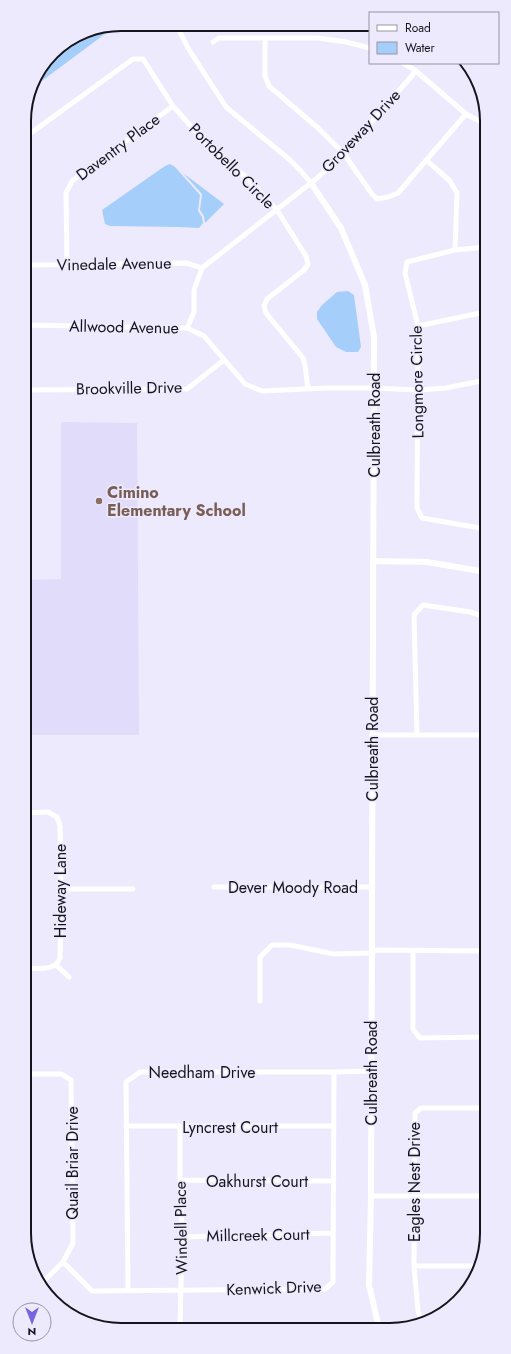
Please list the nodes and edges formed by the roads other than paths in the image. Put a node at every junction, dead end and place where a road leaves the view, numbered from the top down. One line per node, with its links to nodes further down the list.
1 (180, 31): 13 (street, Culbreath Road)
2 (265, 39): 3 (street); 4 (street); 11 (street)
3 (212, 42)
4 (369, 48)
5 (405, 64): 6 (street)
6 (416, 71): 8 (street); 11 (street, Groveway Drive)
7 (173, 106): 10 (street, Portobello Circle); 14 (street, Portobello Circle); 17 (street, Daventry Place)
8 (466, 114): 9 (street); 12 (street)
9 (480, 121)
10 (31, 133)
11 (344, 154): 12 (street); 13 (street, Groveway Drive)
12 (426, 160): 16 (street)
13 (311, 183): 14 (street, Groveway Drive); 26 (street, Culbreath Road)
14 (277, 210): 19 (street, Groveway Drive); 27 (street, Portobello Circle)
15 (480, 248): 16 (street, Longmore Circle)
16 (455, 250): 22 (street, Longmore Circle)
17 (67, 264): 18 (street, Vinedale Avenue); 19 (street, Vinedale Avenue)
18 (31, 265)
19 (202, 268): 23 (street)
20 (480, 313): 22 (street)
21 (31, 325): 23 (street, Allwood Avenue)
22 (418, 326): 29 (street, Longmore Circle)
23 (188, 328): 24 (street, Allwood Avenue)
24 (224, 360): 27 (street, Allwood Avenue); 28 (street, Brookville Drive)
25 (480, 381): 29 (street, Allwood Avenue)
26 (374, 388): 27 (street, Allwood Avenue); 29 (street, Allwood Avenue); 31 (street, Culbreath Road)
27 (308, 389)
28 (31, 390)
29 (418, 390): 30 (street, Longmore Circle)
30 (480, 528)
31 (373, 561): 32 (street); 34 (street, Culbreath Road)
32 (480, 571)
33 (480, 615): 35 (street)
34 (372, 735): 35 (street); 38 (street, Culbreath Road)
35 (417, 735): 36 (street)
36 (480, 735)
37 (31, 813): 40 (street, Hideway Lane)
38 (371, 886): 39 (street, Dever Moody Road); 44 (street, Culbreath Road)
39 (214, 887)
40 (61, 889): 41 (street); 45 (street, Hideway Lane)
41 (133, 889)
42 (413, 951): 43 (street); 44 (street); 49 (street)
43 (480, 951)
44 (371, 953): 48 (street); 50 (street, Culbreath Road)
45 (56, 965): 46 (street); 47 (street)
46 (31, 968)
47 (69, 978)
48 (260, 1001)
49 (480, 1037)
50 (370, 1071): 51 (street, Needham Drive); 59 (street, Culbreath Road)
51 (334, 1072): 54 (street, Needham Drive); 55 (street, Kenwick Drive)
52 (31, 1074): 64 (street, Quail Briar Drive)
53 (480, 1108): 61 (street, Eagles Nest Drive)
54 (126, 1126): 56 (street, Lyncrest Court); 68 (street, Needham Drive)
55 (334, 1126): 56 (street, Lyncrest Court); 58 (street, Kenwick Drive)
56 (180, 1127): 57 (street, Windell Place)
57 (180, 1180): 58 (street, Oakhurst Court); 63 (street, Windell Place)
58 (334, 1181): 62 (street, Kenwick Drive)
59 (371, 1196): 61 (street); 72 (street, Culbreath Road)
60 (480, 1196): 61 (street)
61 (415, 1197): 65 (street, Eagles Nest Drive)
62 (333, 1234): 63 (street, Millcreek Court); 69 (street, Kenwick Drive)
63 (182, 1237): 69 (street, Windell Place)
64 (63, 1262): 67 (street, Quail Briar Drive); 68 (street, Kenwick Drive)
65 (414, 1266): 66 (street); 70 (street, Eagles Nest Drive)
66 (474, 1266)
67 (45, 1280)
68 (128, 1291): 69 (street, Kenwick Drive)
69 (181, 1291): 71 (street, Windell Place)
70 (420, 1318)
71 (180, 1323)
72 (378, 1323)

